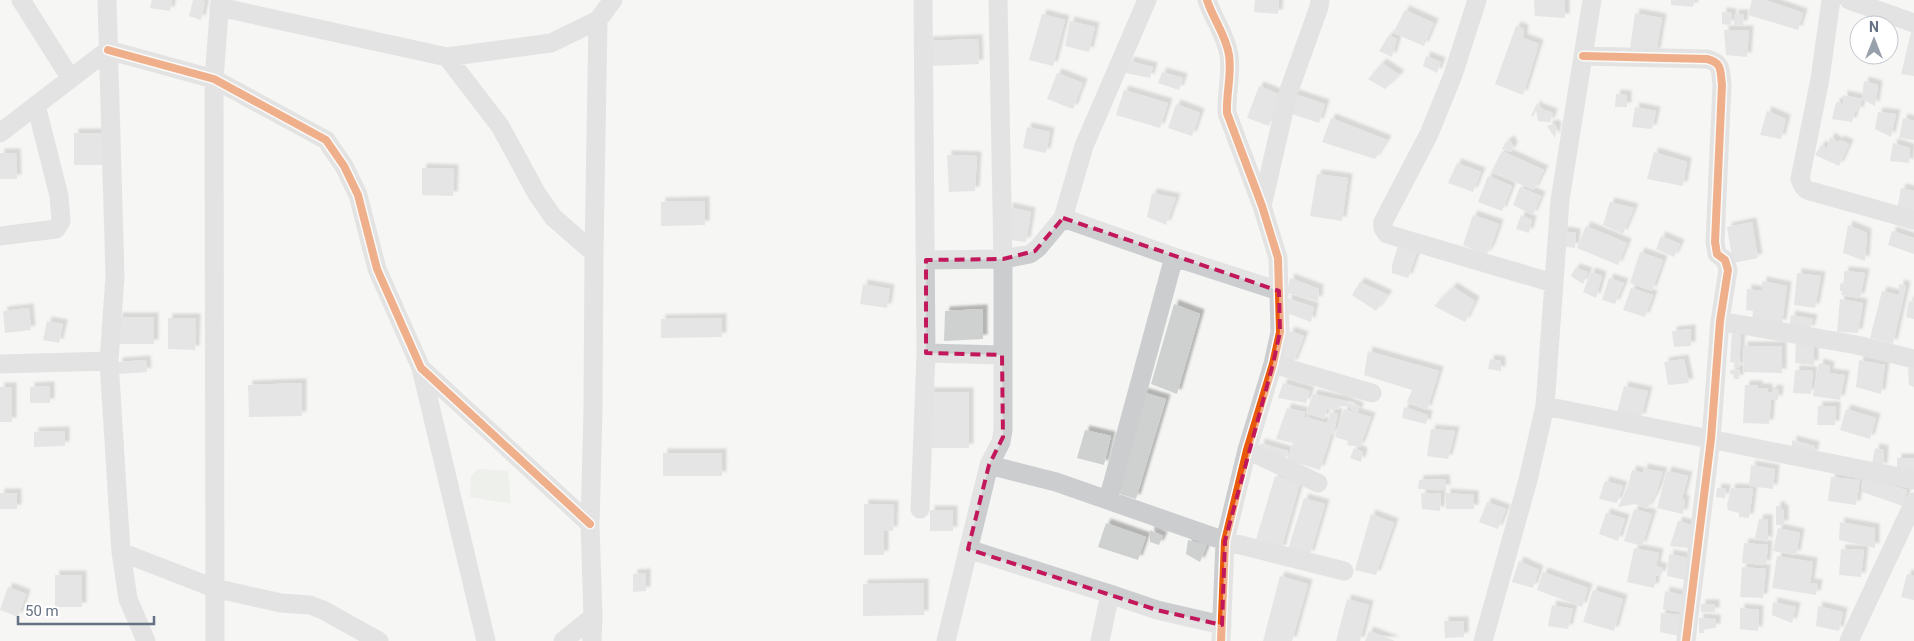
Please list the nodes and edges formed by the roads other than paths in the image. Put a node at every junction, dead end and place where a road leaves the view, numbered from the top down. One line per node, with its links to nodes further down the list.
1 (21, 0): 19 (street)
2 (107, 0): 16 (street)
3 (613, 0): 14 (street)
4 (923, 0): 30 (street)
5 (998, 0): 29 (street)
6 (1147, 0): 24 (street)
7 (1320, 0): 23 (street)
8 (1477, 0): 31 (street)
9 (1592, 0): 17 (street)
10 (1831, 0): 25 (street)
11 (1849, 0): 15 (street)
12 (1208, 2): 23 (street)
13 (219, 3): 18 (street); 20 (street)
14 (598, 20): 18 (street); 27 (street)
15 (1914, 23)
16 (108, 50): 19 (street); 20 (street); 37 (street)
17 (1583, 56): 31 (street); 33 (street)
18 (447, 57): 27 (street)
19 (71, 79): 21 (street)
20 (214, 79): 40 (street); 56 (street)
21 (36, 105): 22 (street); 26 (street)
22 (0, 133)
23 (1262, 206): 32 (street)
24 (1063, 218): 28 (street); 29 (street)
25 (1914, 220)
26 (0, 236)
27 (594, 253): 51 (street)
28 (1174, 257): 32 (street); 48 (street)
29 (1004, 259): 30 (street); 35 (street)
30 (926, 260): 34 (street)
31 (1553, 283): 42 (street)
32 (1279, 290): 39 (street)
33 (1720, 321): 36 (street); 43 (street)
34 (926, 353): 35 (street); 50 (street)
35 (1002, 355): 45 (street)
36 (1914, 359)
37 (109, 361): 38 (street); 54 (street)
38 (0, 364)
39 (1273, 364): 41 (street); 44 (street)
40 (421, 368): 51 (street); 63 (street)
41 (1372, 393)
42 (1545, 406): 43 (street); 68 (street)
43 (1711, 439): 46 (street); 69 (street)
44 (1247, 450): 47 (street); 52 (street)
45 (989, 465): 48 (street); 53 (street)
46 (1914, 480)
47 (1318, 483)
48 (1108, 500): 52 (street)
49 (1914, 502): 70 (street)
50 (920, 510)
51 (590, 524): 58 (street)
52 (1225, 541): 55 (street); 59 (street)
53 (968, 549): 57 (street); 66 (street)
54 (121, 552): 56 (street); 60 (street)
55 (1344, 571)
56 (214, 588): 61 (street); 62 (street)
57 (1110, 594): 59 (street); 67 (street)
58 (593, 617): 64 (street); 65 (street)
59 (1222, 633)
60 (146, 641)
61 (215, 641)
62 (380, 641)
63 (486, 641)
64 (563, 641)
65 (592, 641)
66 (946, 641)
67 (1100, 641)
68 (1483, 641)
69 (1686, 641)
70 (1849, 641)

